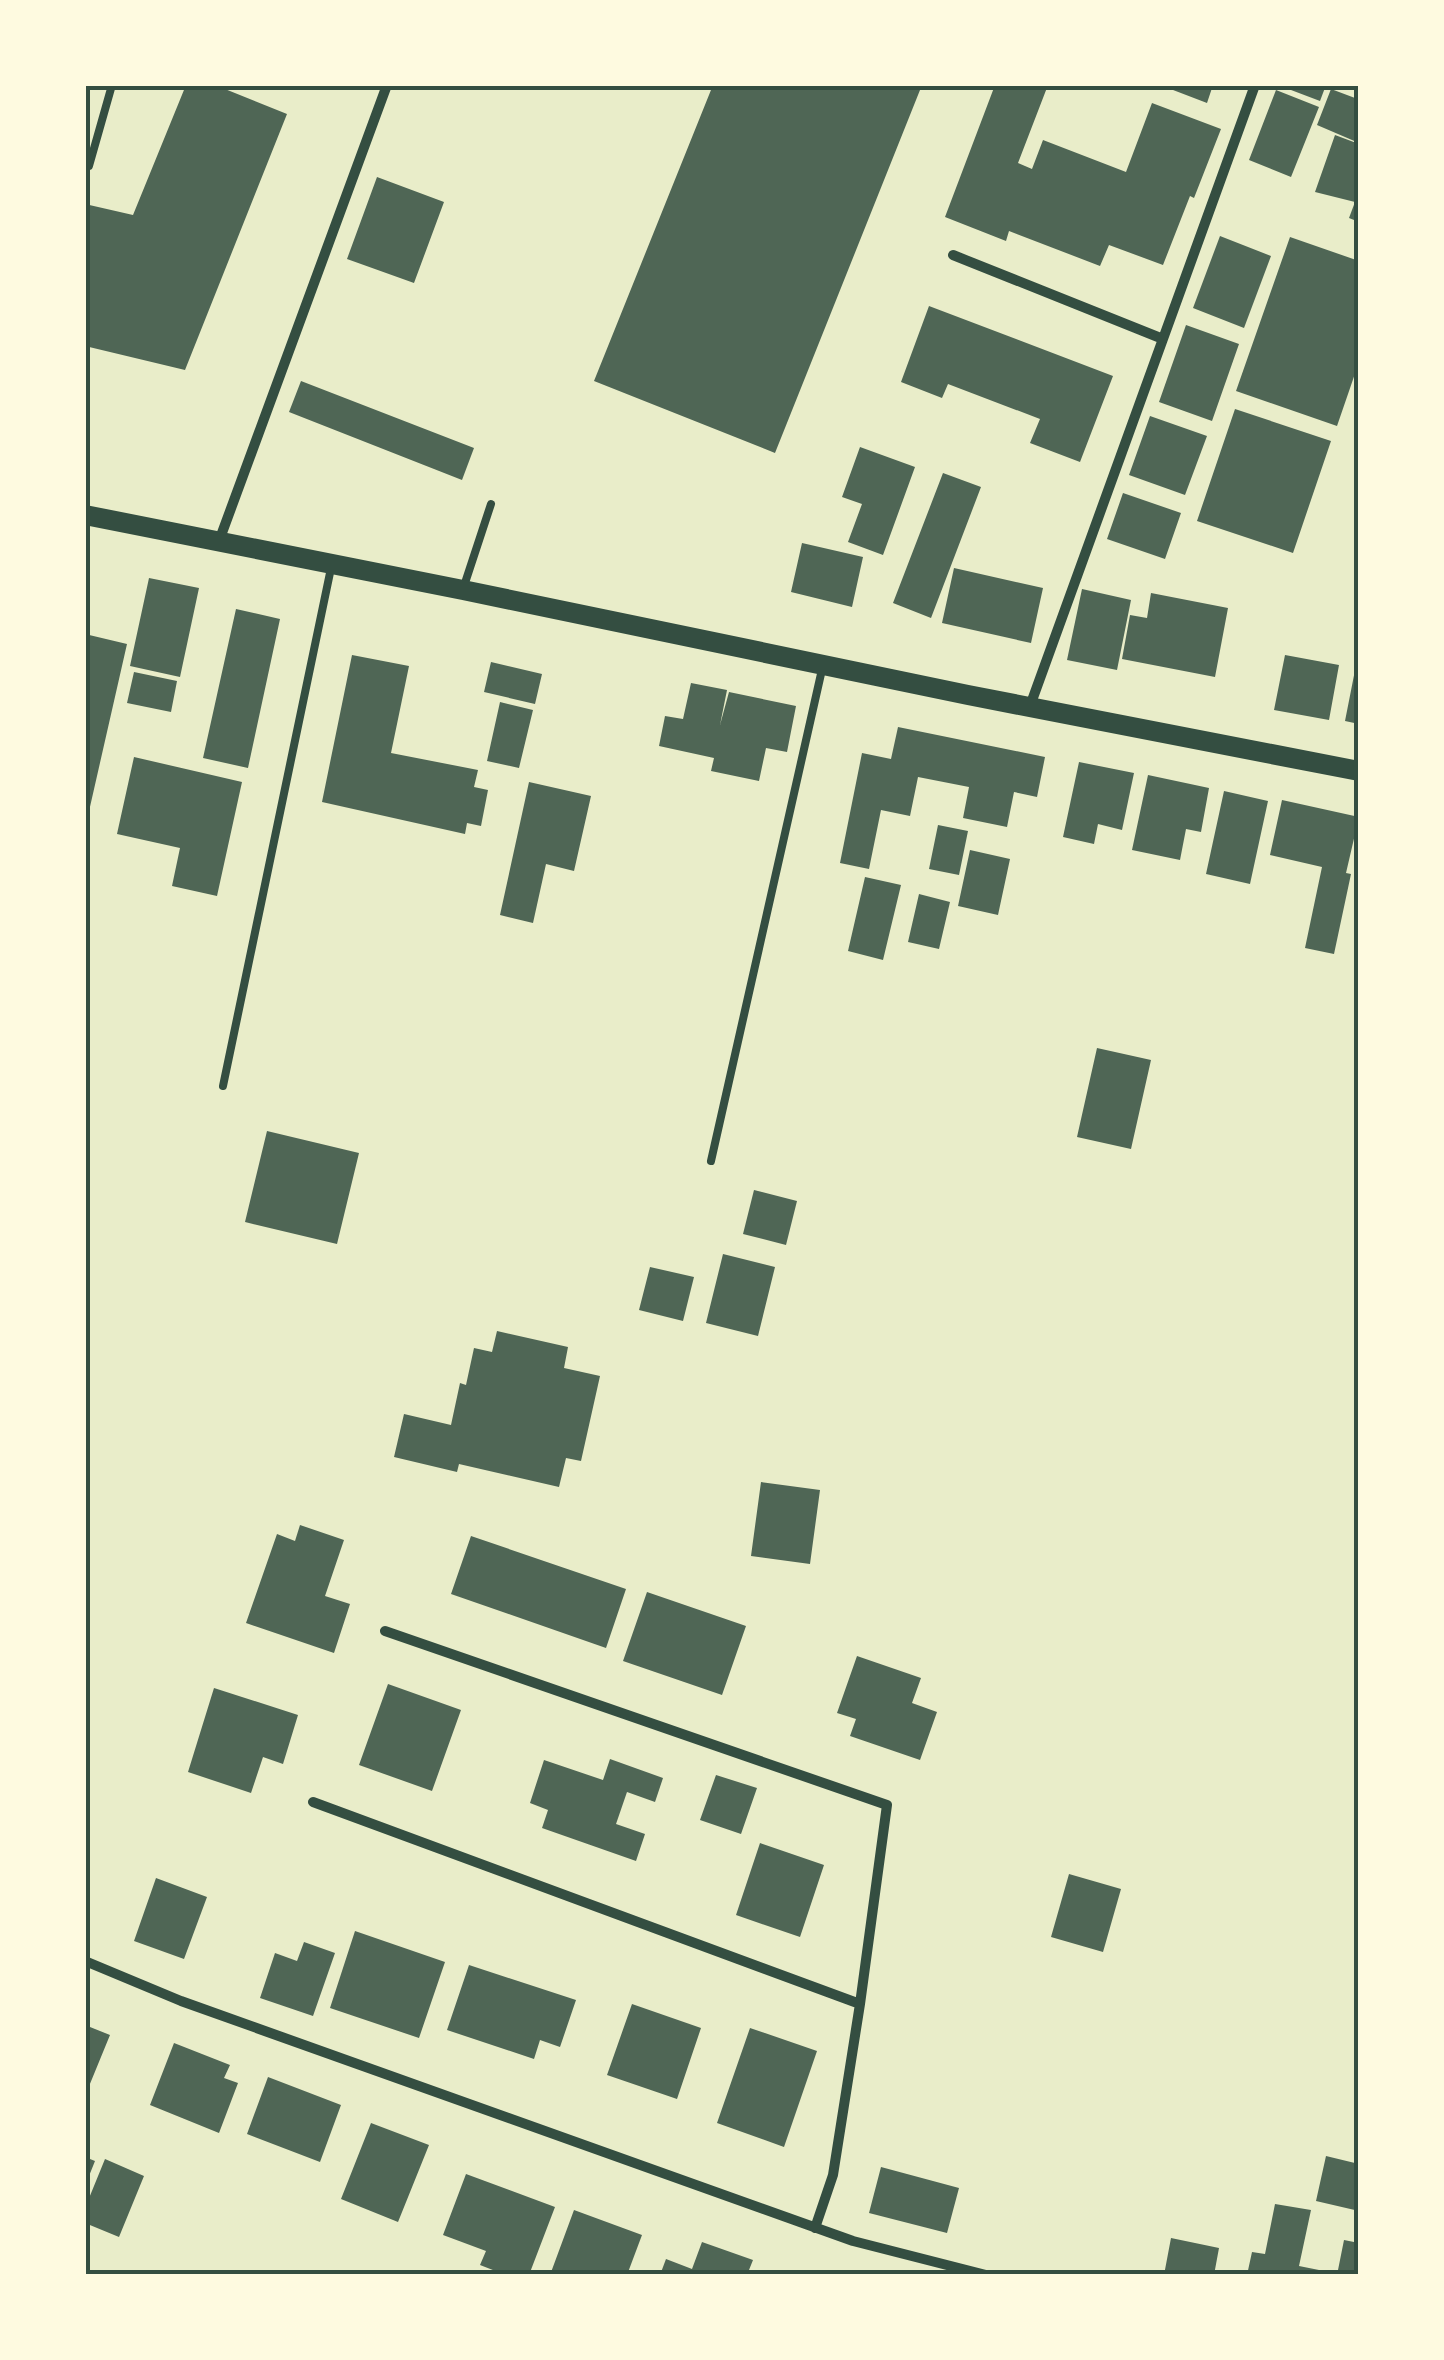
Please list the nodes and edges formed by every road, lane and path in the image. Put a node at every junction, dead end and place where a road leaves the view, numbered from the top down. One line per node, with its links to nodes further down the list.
1 (112, 85): 4 (lane)
2 (387, 85): 9 (street)
3 (1255, 85): 6 (street)
4 (85, 165)
5 (953, 255): 6 (street)
6 (1163, 339): 13 (street)
7 (491, 504): 11 (lane)
8 (85, 515): 9 (main road)
9 (219, 541): 10 (main road)
10 (332, 564): 11 (main road); 15 (lane)
11 (463, 590): 12 (main road)
12 (823, 665): 13 (main road); 16 (lane)
13 (1030, 706): 14 (main road)
14 (1359, 772)
15 (223, 1086)
16 (711, 1160)
17 (385, 1631): 20 (street)
18 (313, 1802): 20 (street)
19 (85, 1961): 21 (street)
20 (860, 2004): 21 (street)
21 (815, 2228): 22 (street)
22 (986, 2275)

